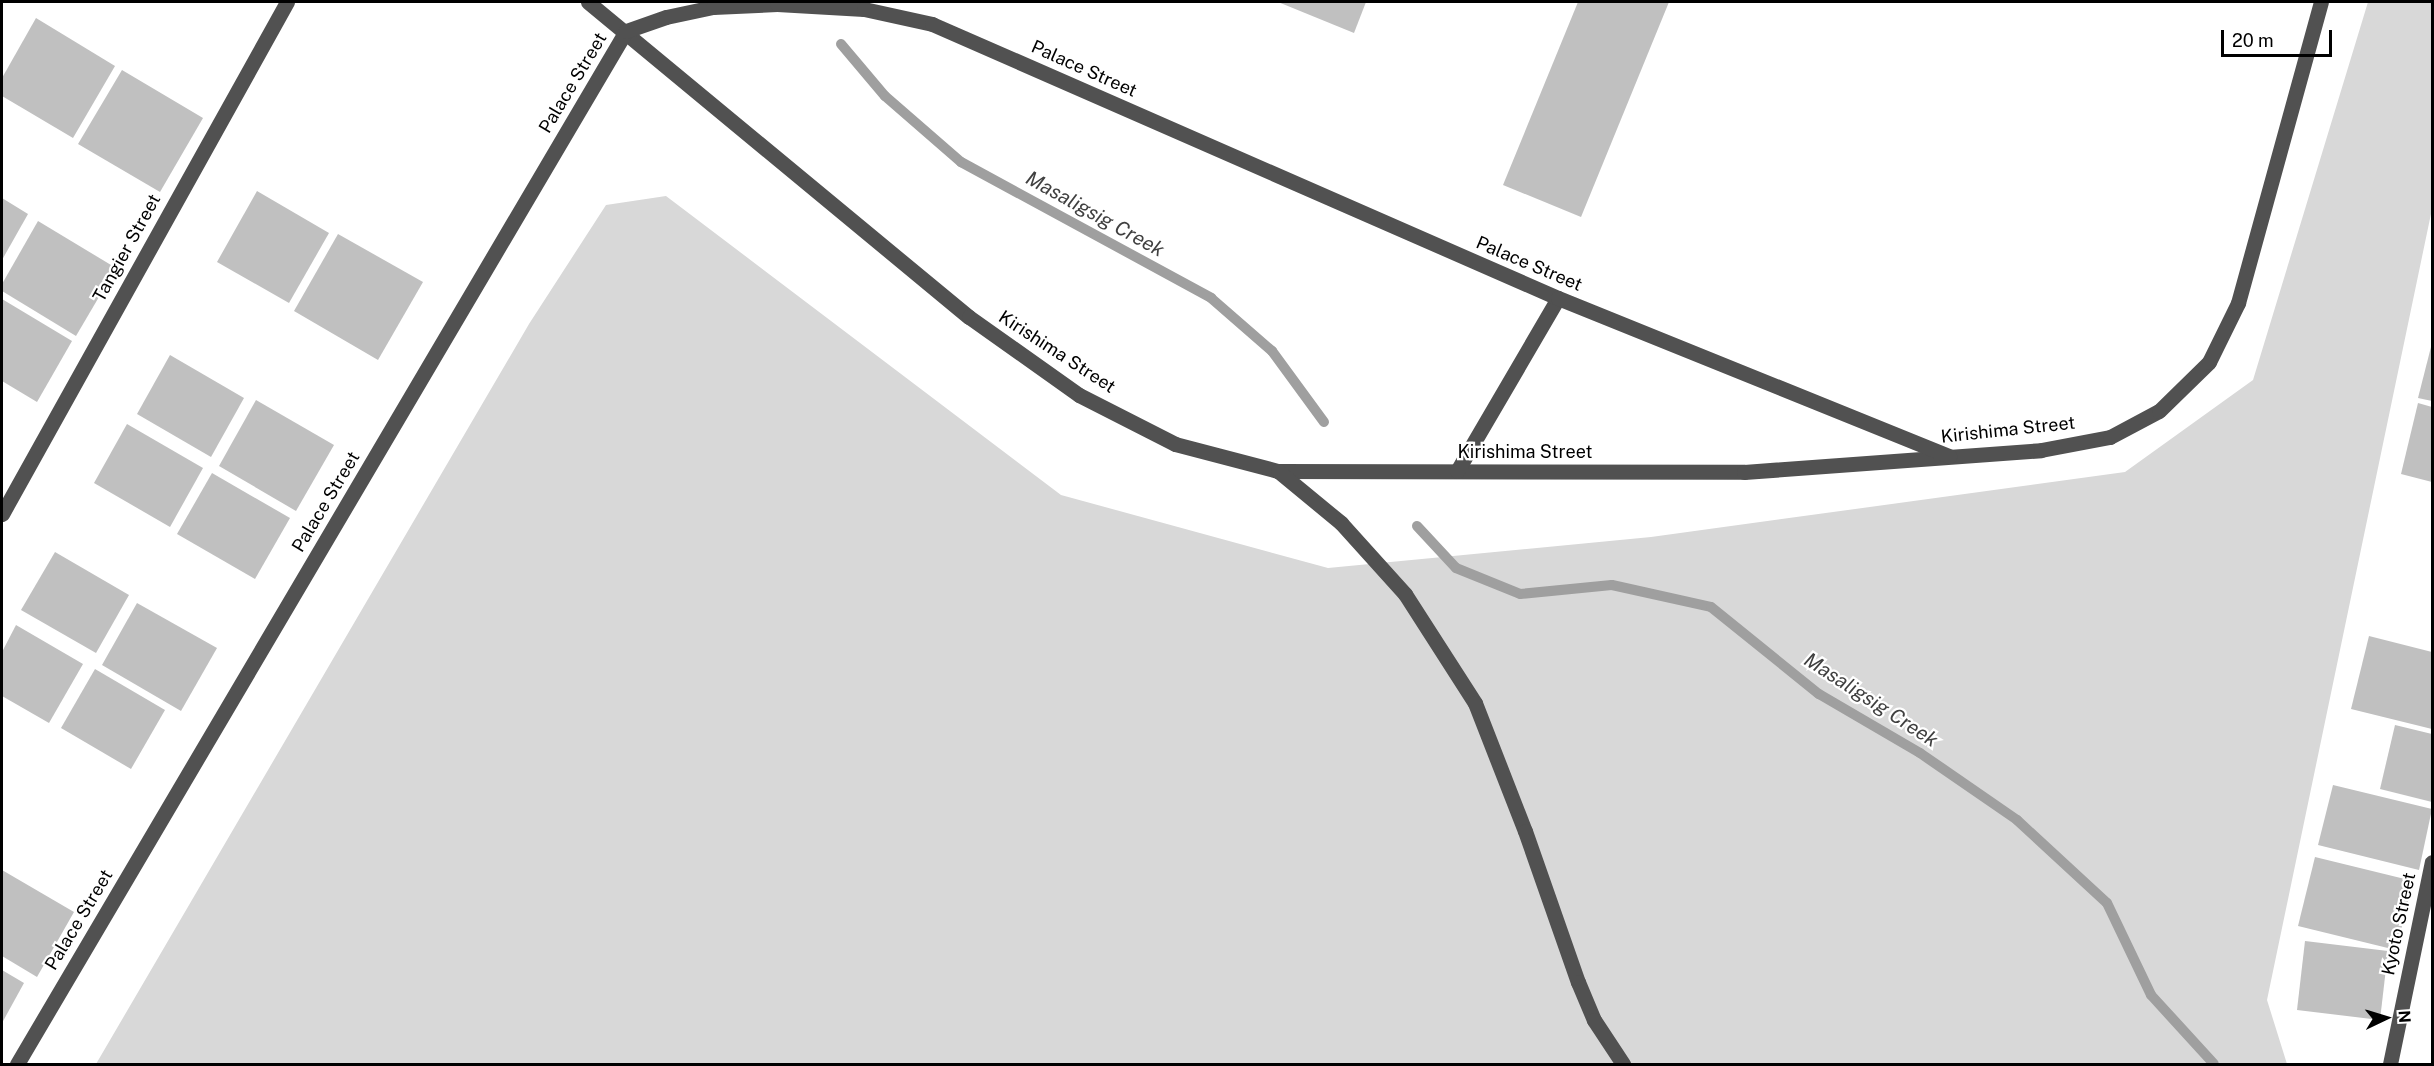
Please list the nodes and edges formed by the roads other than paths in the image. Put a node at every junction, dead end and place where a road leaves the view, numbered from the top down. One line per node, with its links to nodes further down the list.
1 (287, 2): 9 (street, Tangier Street)
2 (588, 2): 4 (street, Kirishima Street)
3 (2321, 2): 6 (street, Kirishima Street)
4 (627, 31): 5 (street, Palace Street); 7 (street, Kirishima Street); 11 (street, Palace Street)
5 (1558, 298): 6 (street, Palace Street); 8 (street)
6 (1949, 456): 8 (street, Kirishima Street)
7 (1278, 471): 8 (street, Kirishima Street); 12 (street)
8 (1457, 471)
9 (2, 514)
10 (2433, 862): 13 (street, Kyoto Street)
11 (17, 1065)
12 (1623, 1065)
13 (2390, 1065)

